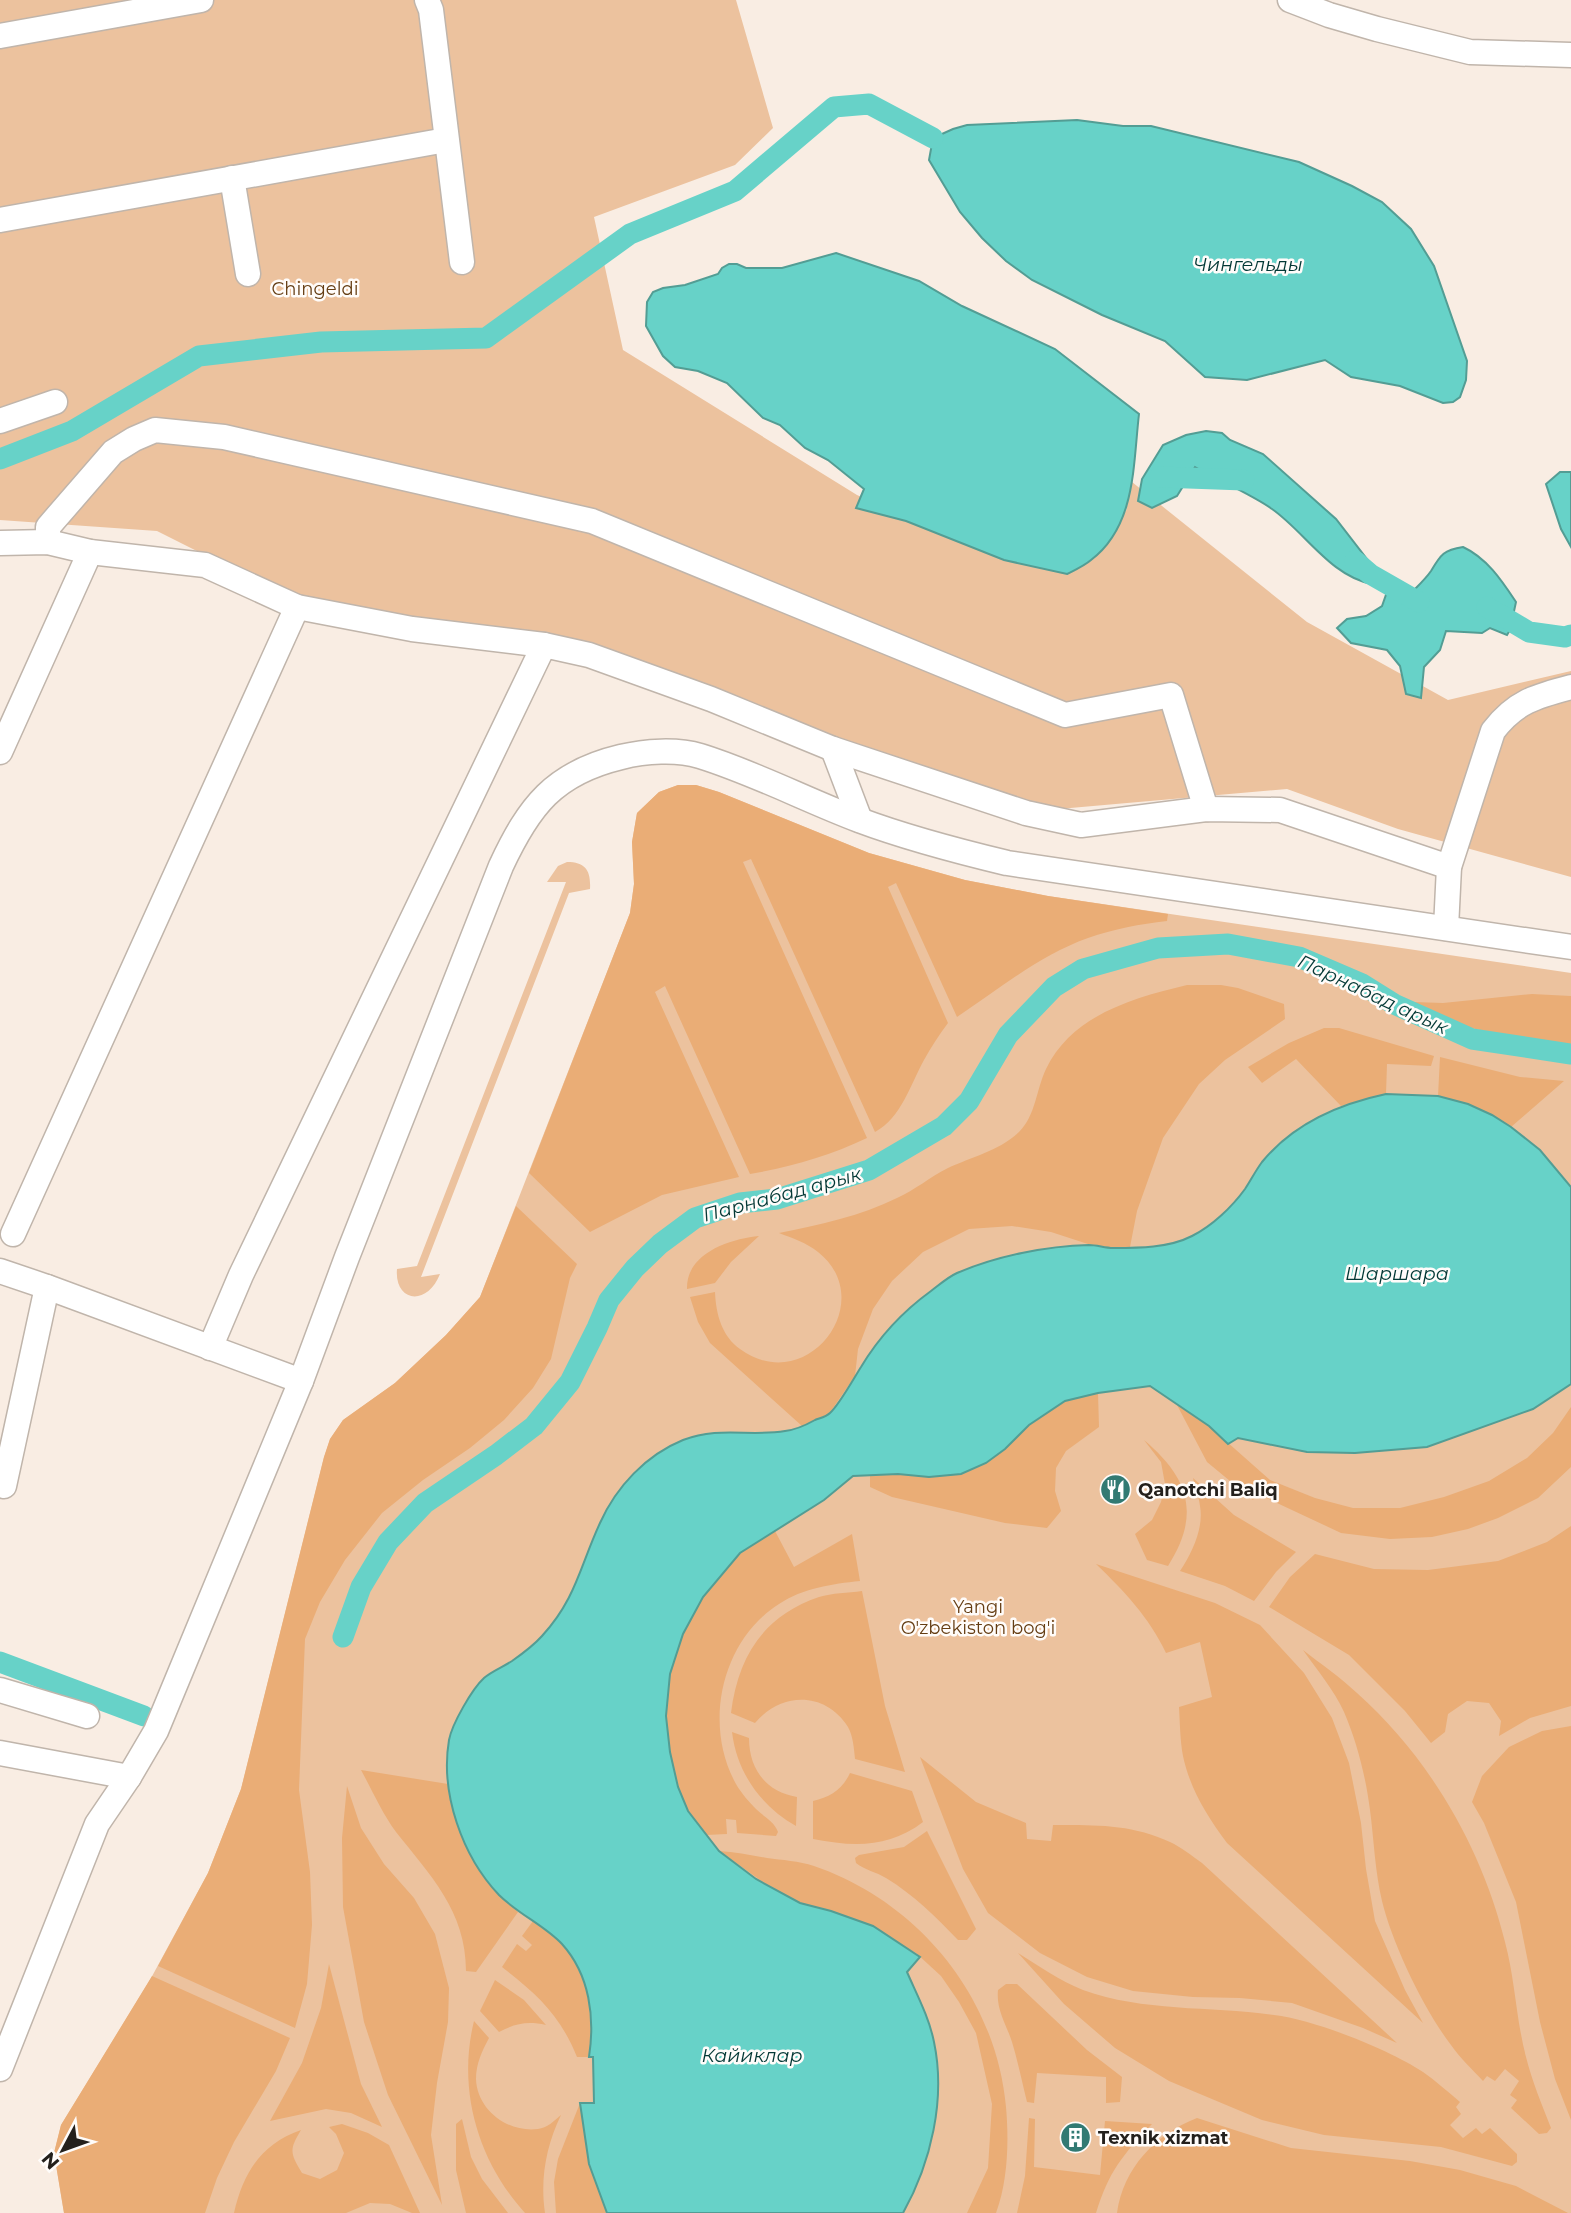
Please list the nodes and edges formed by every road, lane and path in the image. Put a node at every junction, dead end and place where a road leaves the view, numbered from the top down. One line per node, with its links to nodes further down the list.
1 (201, 0): 4 (street)
2 (427, 0): 6 (street)
3 (1290, 0): 5 (street)
4 (0, 36)
5 (1571, 55)
6 (446, 139): 7 (street); 9 (street)
7 (232, 178): 8 (street); 10 (street)
8 (0, 220)
9 (462, 261)
10 (248, 274)
11 (55, 402): 12 (street)
12 (0, 421)
13 (48, 542): 14 (street); 15 (street); 21 (street)
14 (0, 543)
15 (90, 552): 16 (street); 20 (street)
16 (297, 607): 17 (street); 26 (street)
17 (544, 645): 19 (street); 29 (street)
18 (1571, 687): 23 (street)
19 (833, 749): 21 (street); 22 (street)
20 (0, 752)
21 (1206, 809): 23 (street)
22 (860, 820): 24 (street); 30 (street)
23 (1449, 867): 24 (street)
24 (1446, 928): 25 (street)
25 (1571, 947)
26 (13, 1234)
27 (0, 1270): 28 (street)
28 (47, 1287): 29 (street); 31 (street)
29 (210, 1348): 30 (street)
30 (301, 1381): 35 (street)
31 (4, 1486)
32 (0, 1690): 33 (street)
33 (87, 1716)
34 (0, 1753): 35 (street)
35 (129, 1777): 36 (street)
36 (10, 2013): 37 (street)
37 (0, 2069)

